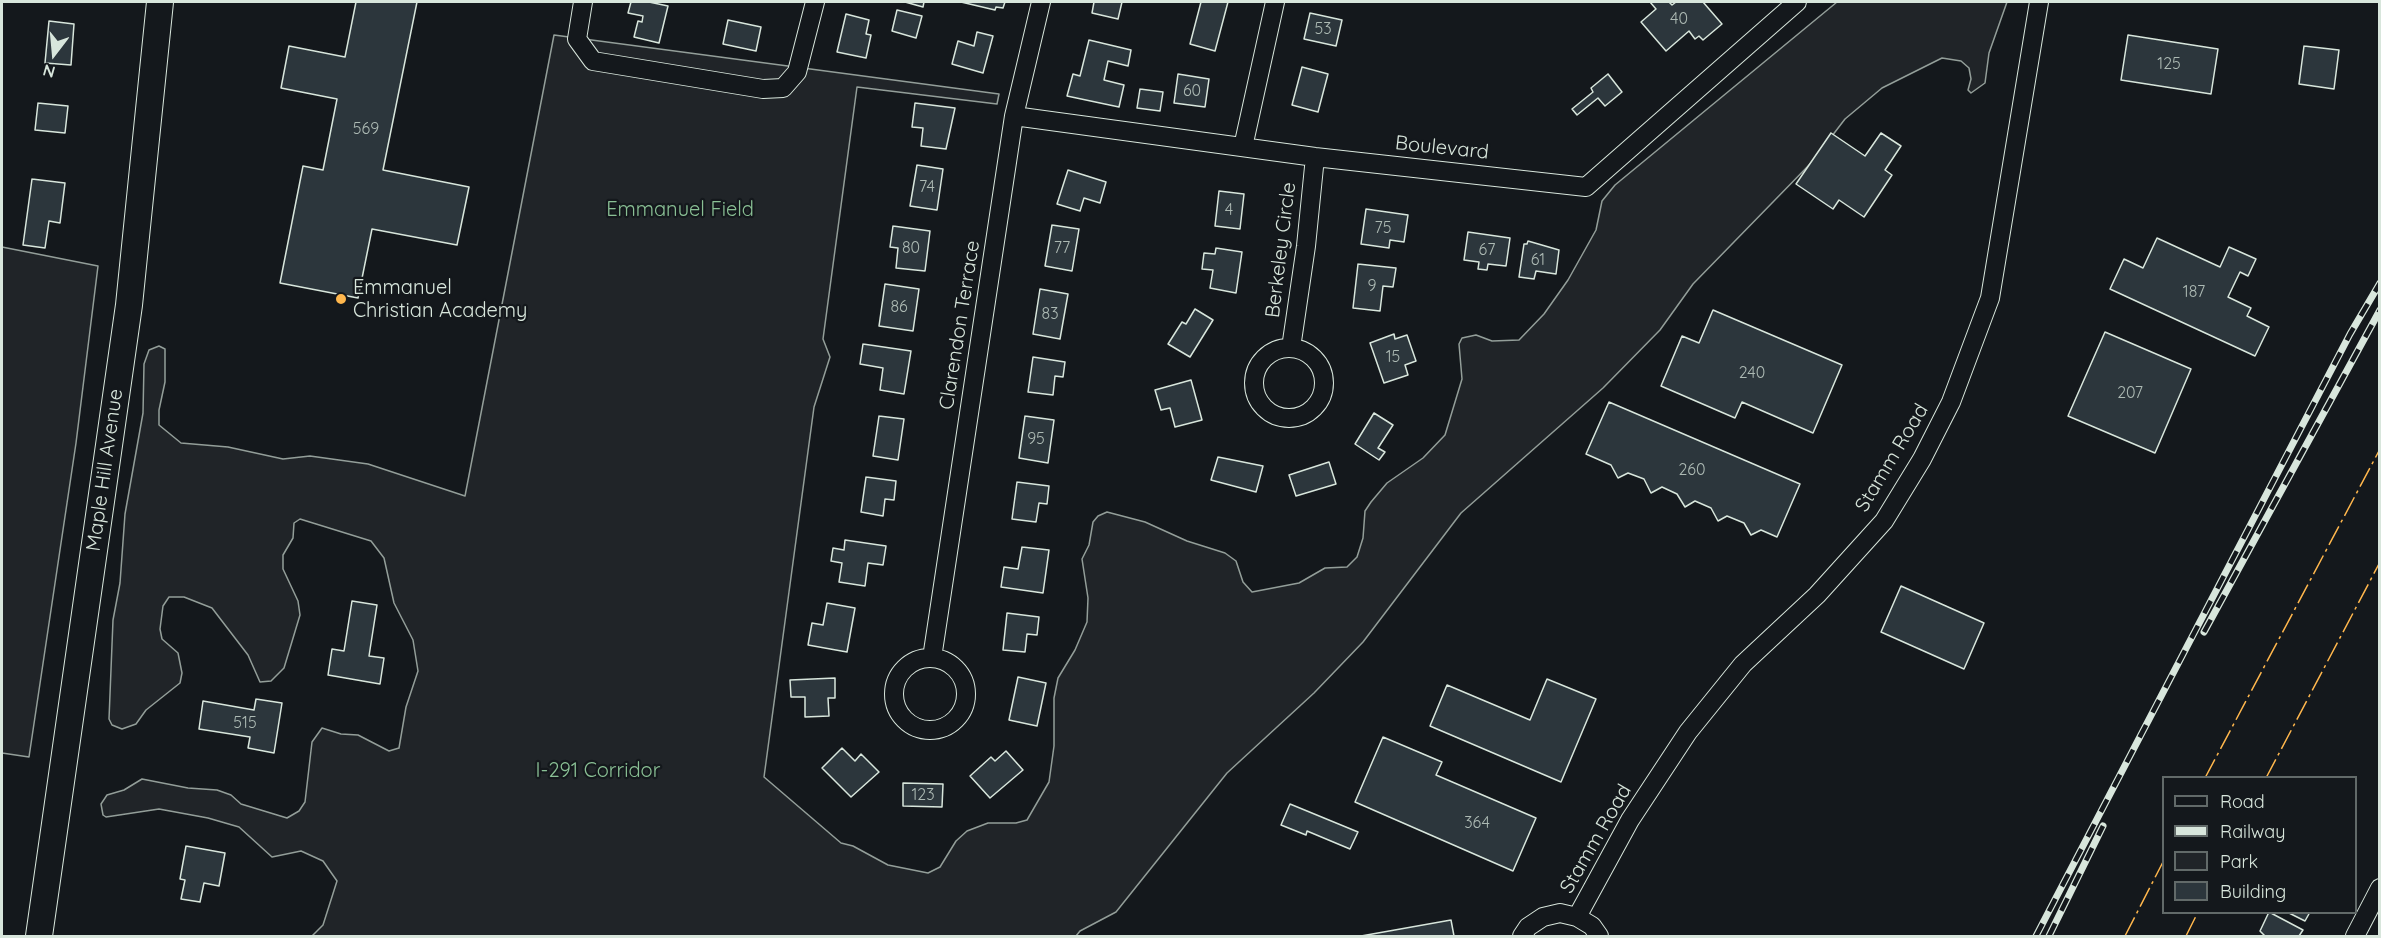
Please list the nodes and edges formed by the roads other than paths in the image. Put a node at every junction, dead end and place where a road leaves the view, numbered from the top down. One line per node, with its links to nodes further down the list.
1 (160, 2): 15 (main road, Maple Hill Avenue)
2 (583, 2): 3 (street)
3 (815, 2)
4 (1041, 2): 8 (street, Clarendon Terrace)
5 (1275, 2): 9 (street)
6 (1797, 2): 10 (street, Boulevard)
7 (2039, 2): 14 (street, Stamm Road)
8 (1014, 116): 9 (street, Boulevard); 12 (street, Clarendon Terrace)
9 (1243, 147): 10 (street, Boulevard)
10 (1315, 157): 11 (street, Berkeley Circle)
11 (1291, 348)
12 (932, 658): 12 (street)
13 (2379, 888): 18 (street)
14 (1577, 916): 16 (street, Stamm Road); 17 (street, Stamm Road)
15 (39, 936)
16 (1522, 936)
17 (1599, 936)
18 (2355, 936)

